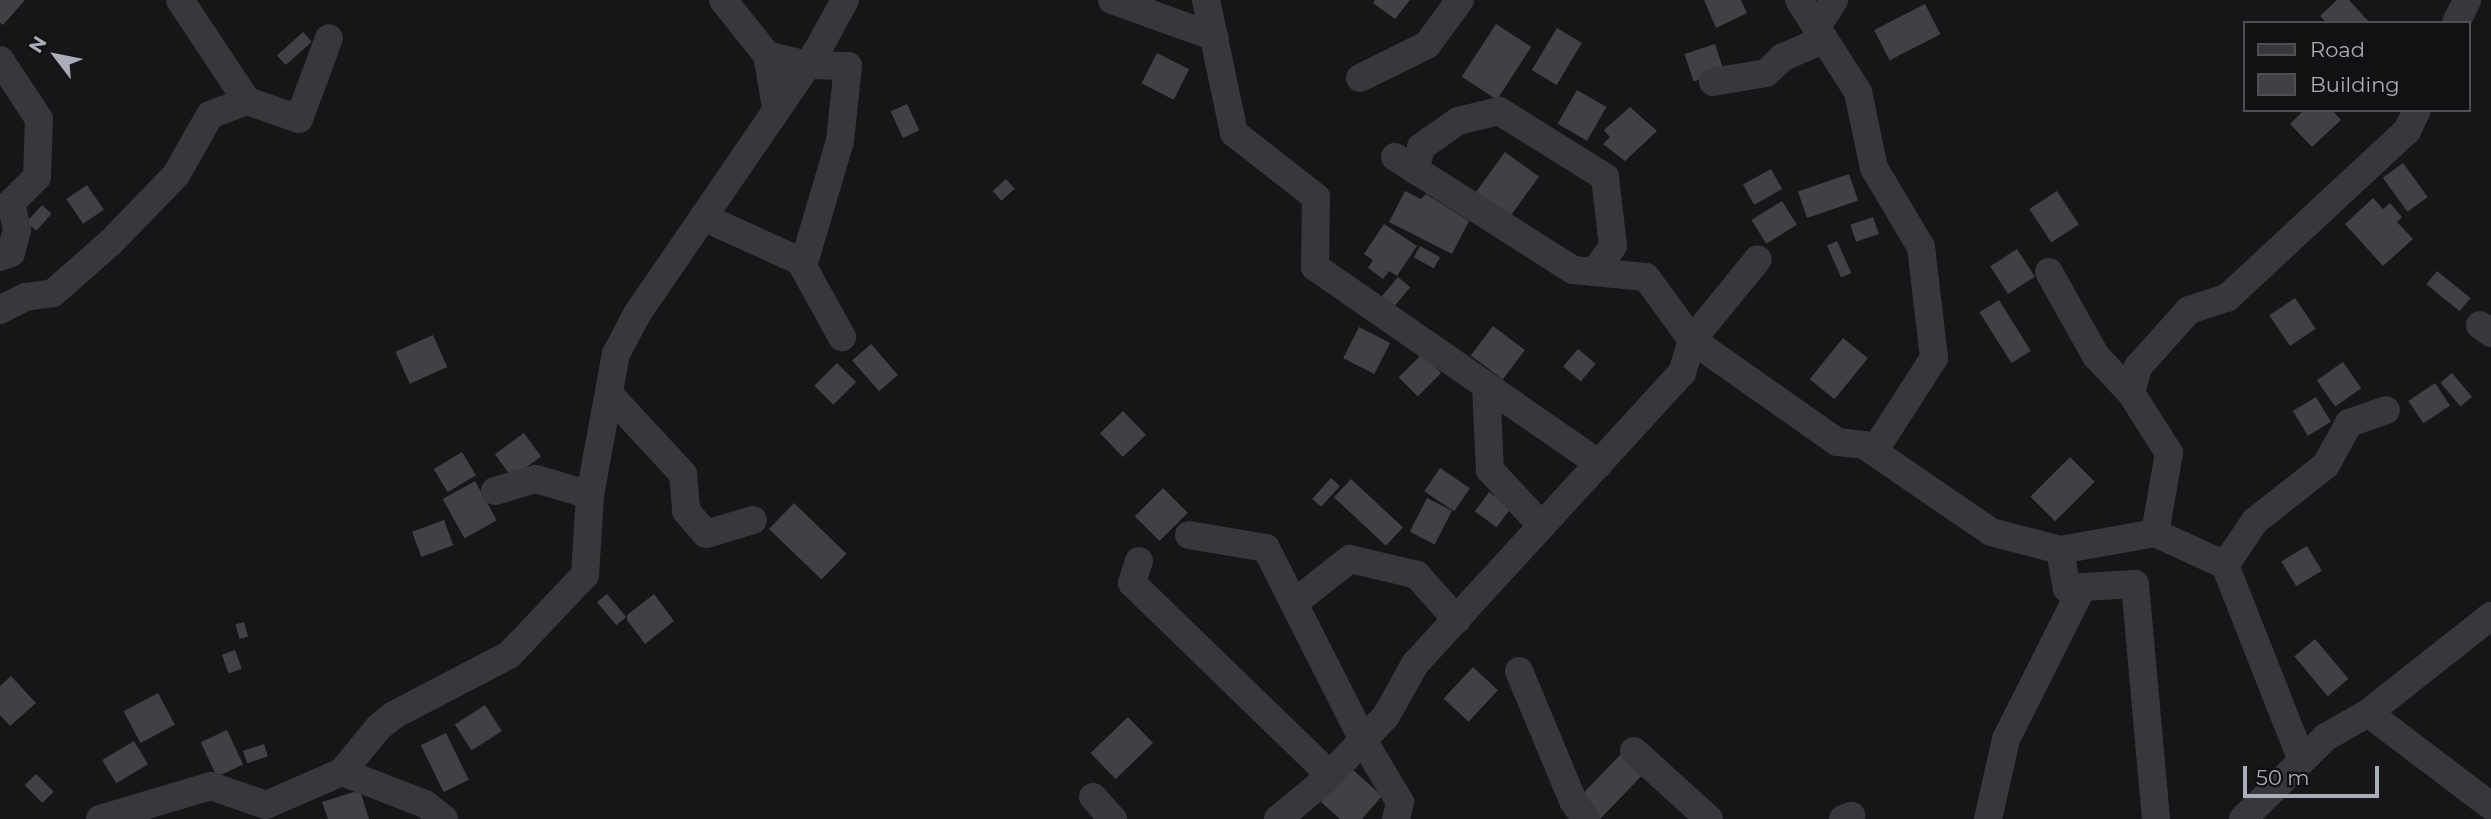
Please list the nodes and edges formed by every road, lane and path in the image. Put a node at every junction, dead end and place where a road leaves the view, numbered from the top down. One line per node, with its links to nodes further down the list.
1 (180, 0): 19 (street)
2 (723, 0): 14 (street)
3 (845, 0): 16 (street)
4 (1112, 0): 12 (street)
5 (1206, 0): 12 (street)
6 (1461, 0): 17 (street)
7 (1799, 0): 11 (street)
8 (1834, 0): 11 (street)
9 (2467, 0): 10 (street)
10 (2457, 21)
11 (1819, 34): 18 (street); 35 (street)
12 (1215, 37): 31 (street)
13 (329, 38): 19 (street)
14 (767, 55): 16 (street); 20 (street)
15 (0, 60): 23 (street)
16 (807, 65): 20 (street); 25 (street)
17 (1360, 78)
18 (1713, 82)
19 (247, 101): 28 (street)
20 (776, 107): 22 (street)
21 (2416, 112): 33 (street)
22 (703, 217): 25 (street); 32 (street)
23 (0, 257)
24 (1758, 259): 30 (street)
25 (803, 266): 29 (street)
26 (1595, 272): 26 (street); 30 (street)
27 (2049, 272): 33 (street)
28 (0, 310)
29 (842, 337)
30 (1692, 340): 35 (street); 36 (street)
31 (1486, 386): 36 (street); 40 (street)
32 (609, 394): 38 (street); 39 (street)
33 (2131, 394): 41 (street)
34 (2386, 410): 45 (street)
35 (1874, 450): 43 (street)
36 (1600, 464): 40 (street)
37 (495, 491): 38 (street)
38 (590, 495): 55 (street)
39 (754, 520)
40 (1542, 526): 49 (street)
41 (2155, 533): 43 (street); 45 (street)
42 (1189, 536): 47 (street)
43 (2060, 550): 46 (street)
44 (1139, 561): 56 (street)
45 (2224, 565): 54 (street)
46 (2082, 588): 66 (street); 67 (street)
47 (1294, 603): 49 (street); 52 (street)
48 (2491, 616): 51 (street)
49 (1457, 620): 52 (street)
50 (1519, 671): 64 (street)
51 (2368, 713): 54 (street); 58 (street)
52 (1363, 740): 56 (street); 63 (street)
53 (1634, 751): 65 (street)
54 (2301, 758): 68 (street)
55 (342, 772): 59 (street); 60 (street)
56 (1329, 775): 62 (street)
57 (1093, 797): 61 (street)
58 (2491, 806)
59 (100, 819)
60 (444, 819)
61 (1113, 819)
62 (1278, 819)
63 (1396, 819)
64 (1586, 819)
65 (1709, 819)
66 (1988, 819)
67 (2156, 819)
68 (2243, 819)

